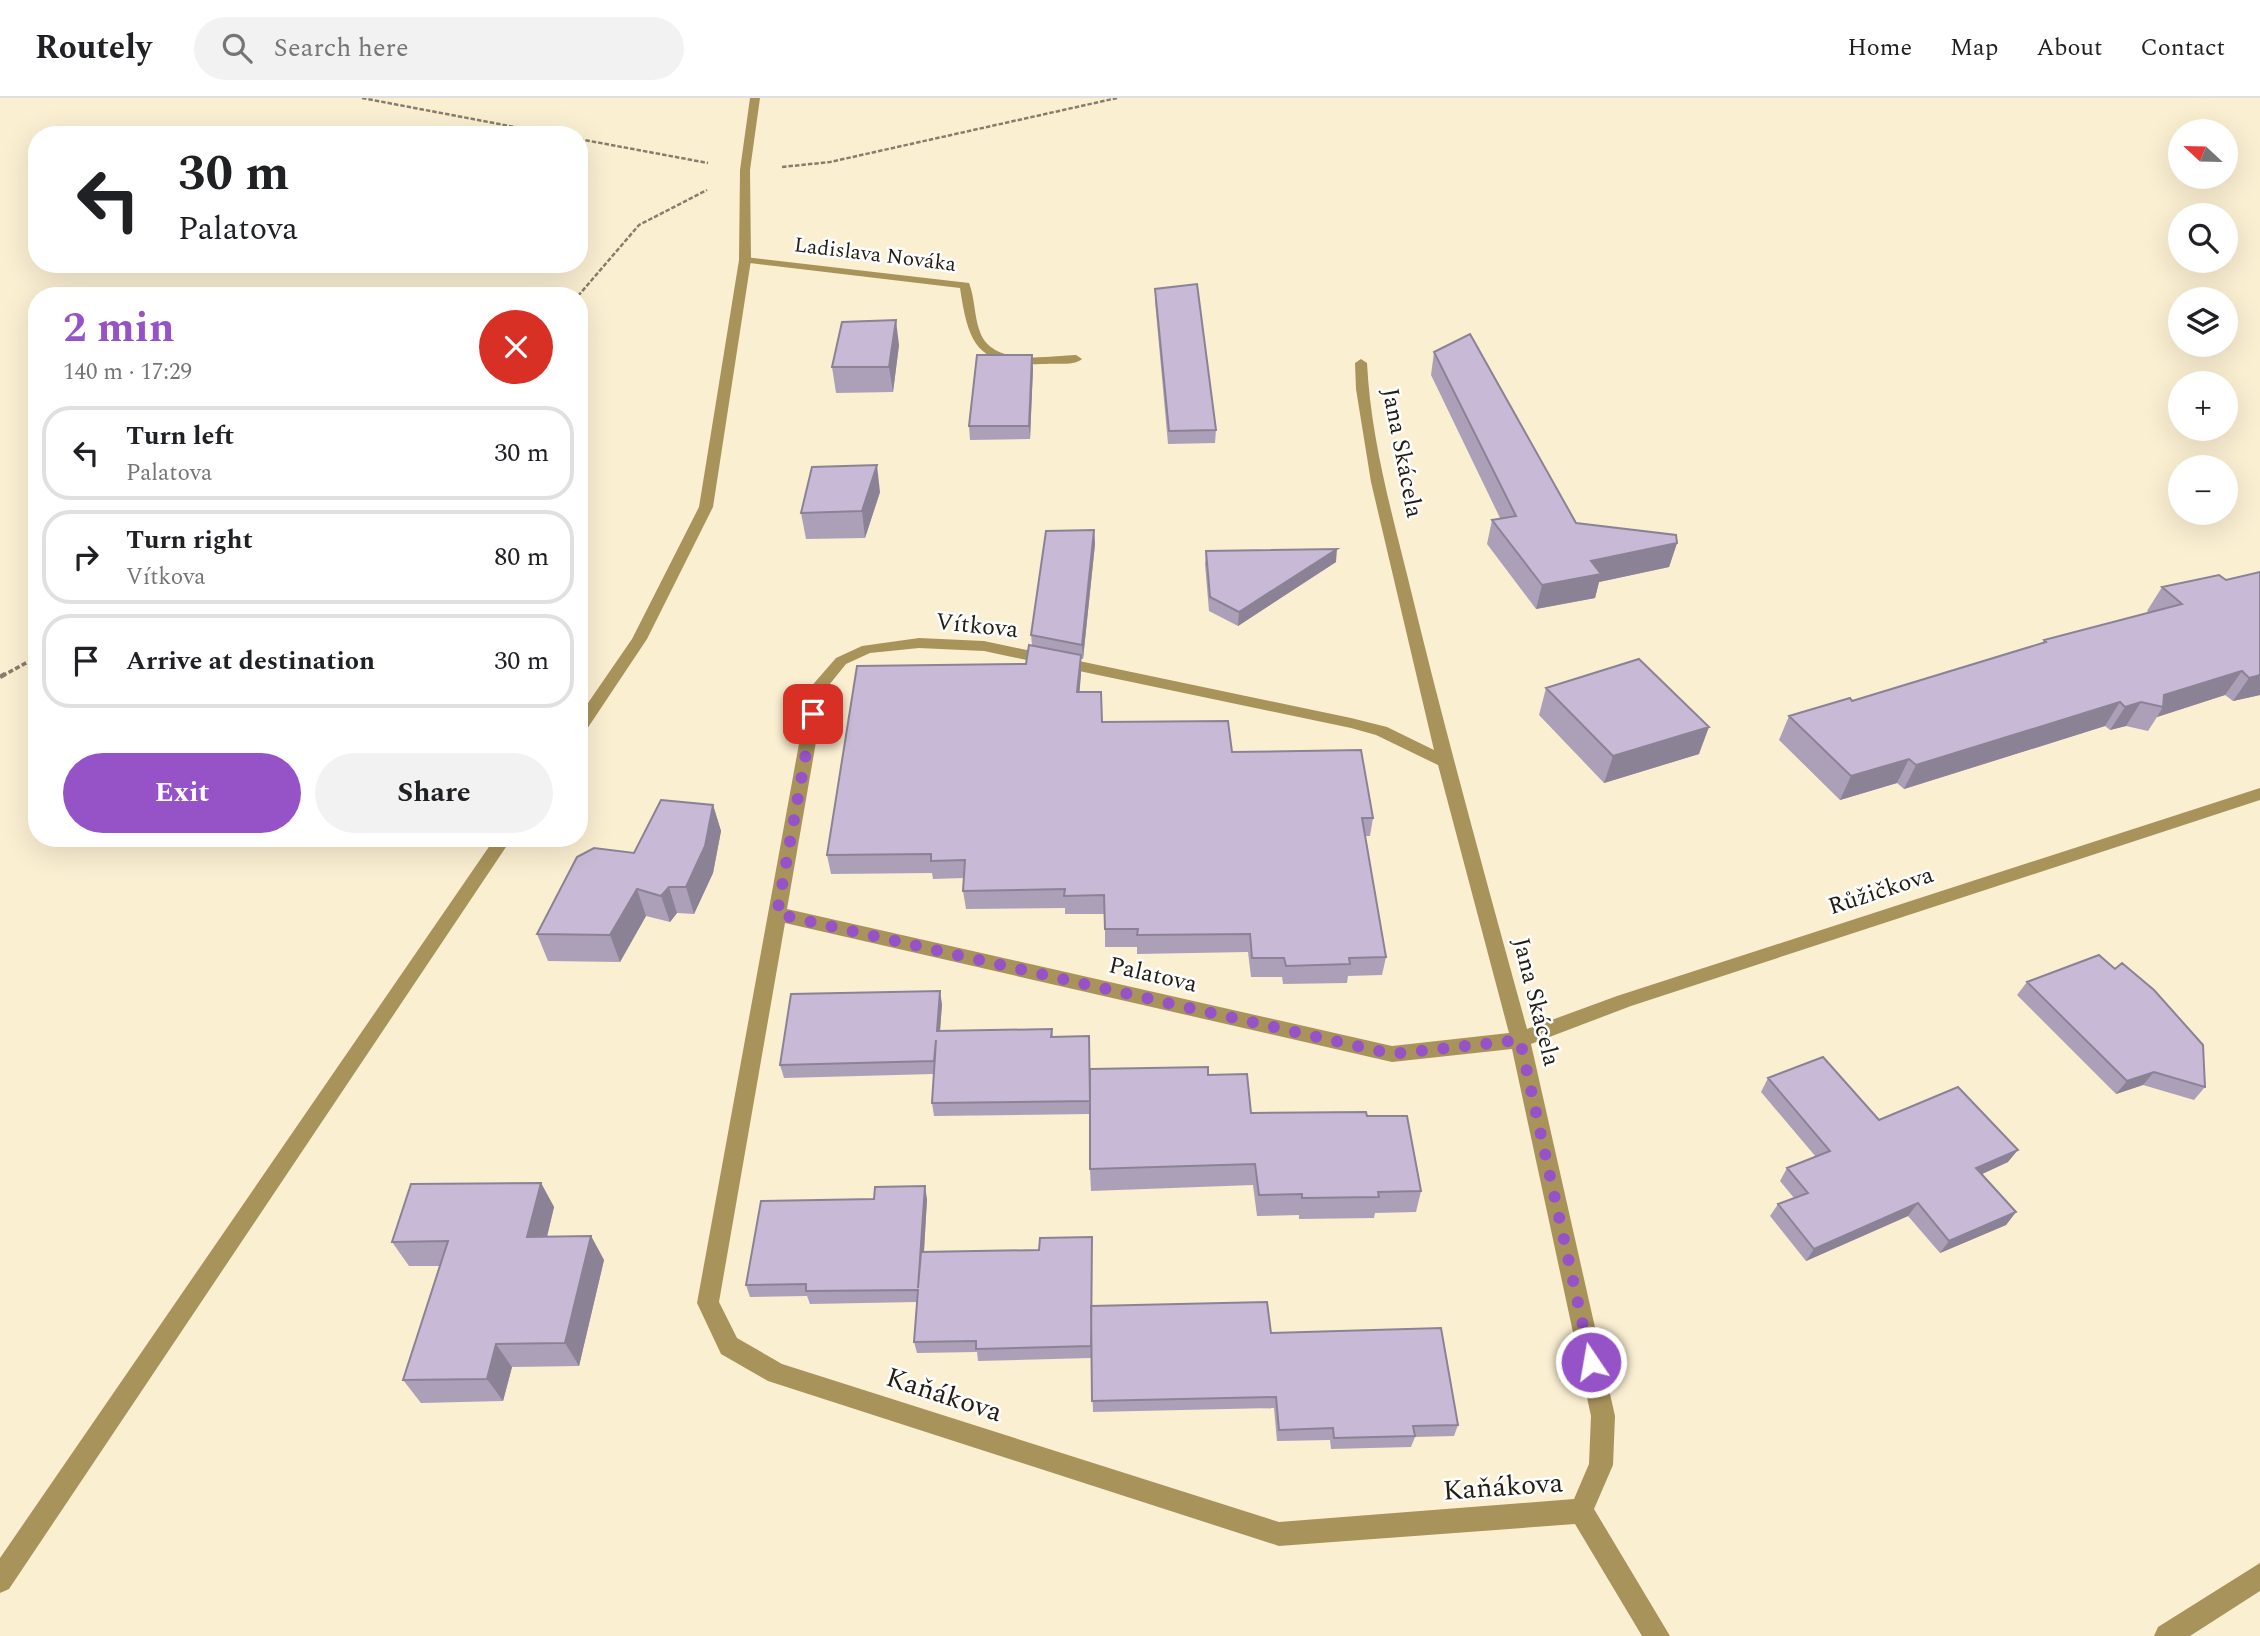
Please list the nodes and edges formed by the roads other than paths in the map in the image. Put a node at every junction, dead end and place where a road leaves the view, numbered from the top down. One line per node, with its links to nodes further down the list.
1 (755, 98): 2 (street)
2 (745, 260): 3 (street, Ladislava Nováka); 5 (street)
3 (1076, 359)
4 (1362, 363): 6 (street, Jana Skácela)
5 (588, 715)
6 (1445, 762): 9 (street, Vítkova); 10 (street, Jana Skácela)
7 (2260, 794): 10 (street, Růžičkova)
8 (498, 847): 13 (street)
9 (777, 914): 10 (street, Palatova); 11 (street, Kaňákova)
10 (1520, 1040): 11 (street, Jana Skácela)
11 (1581, 1511): 14 (street)
12 (2260, 1576): 15 (street)
13 (0, 1580)
14 (1657, 1636)
15 (2167, 1636)

